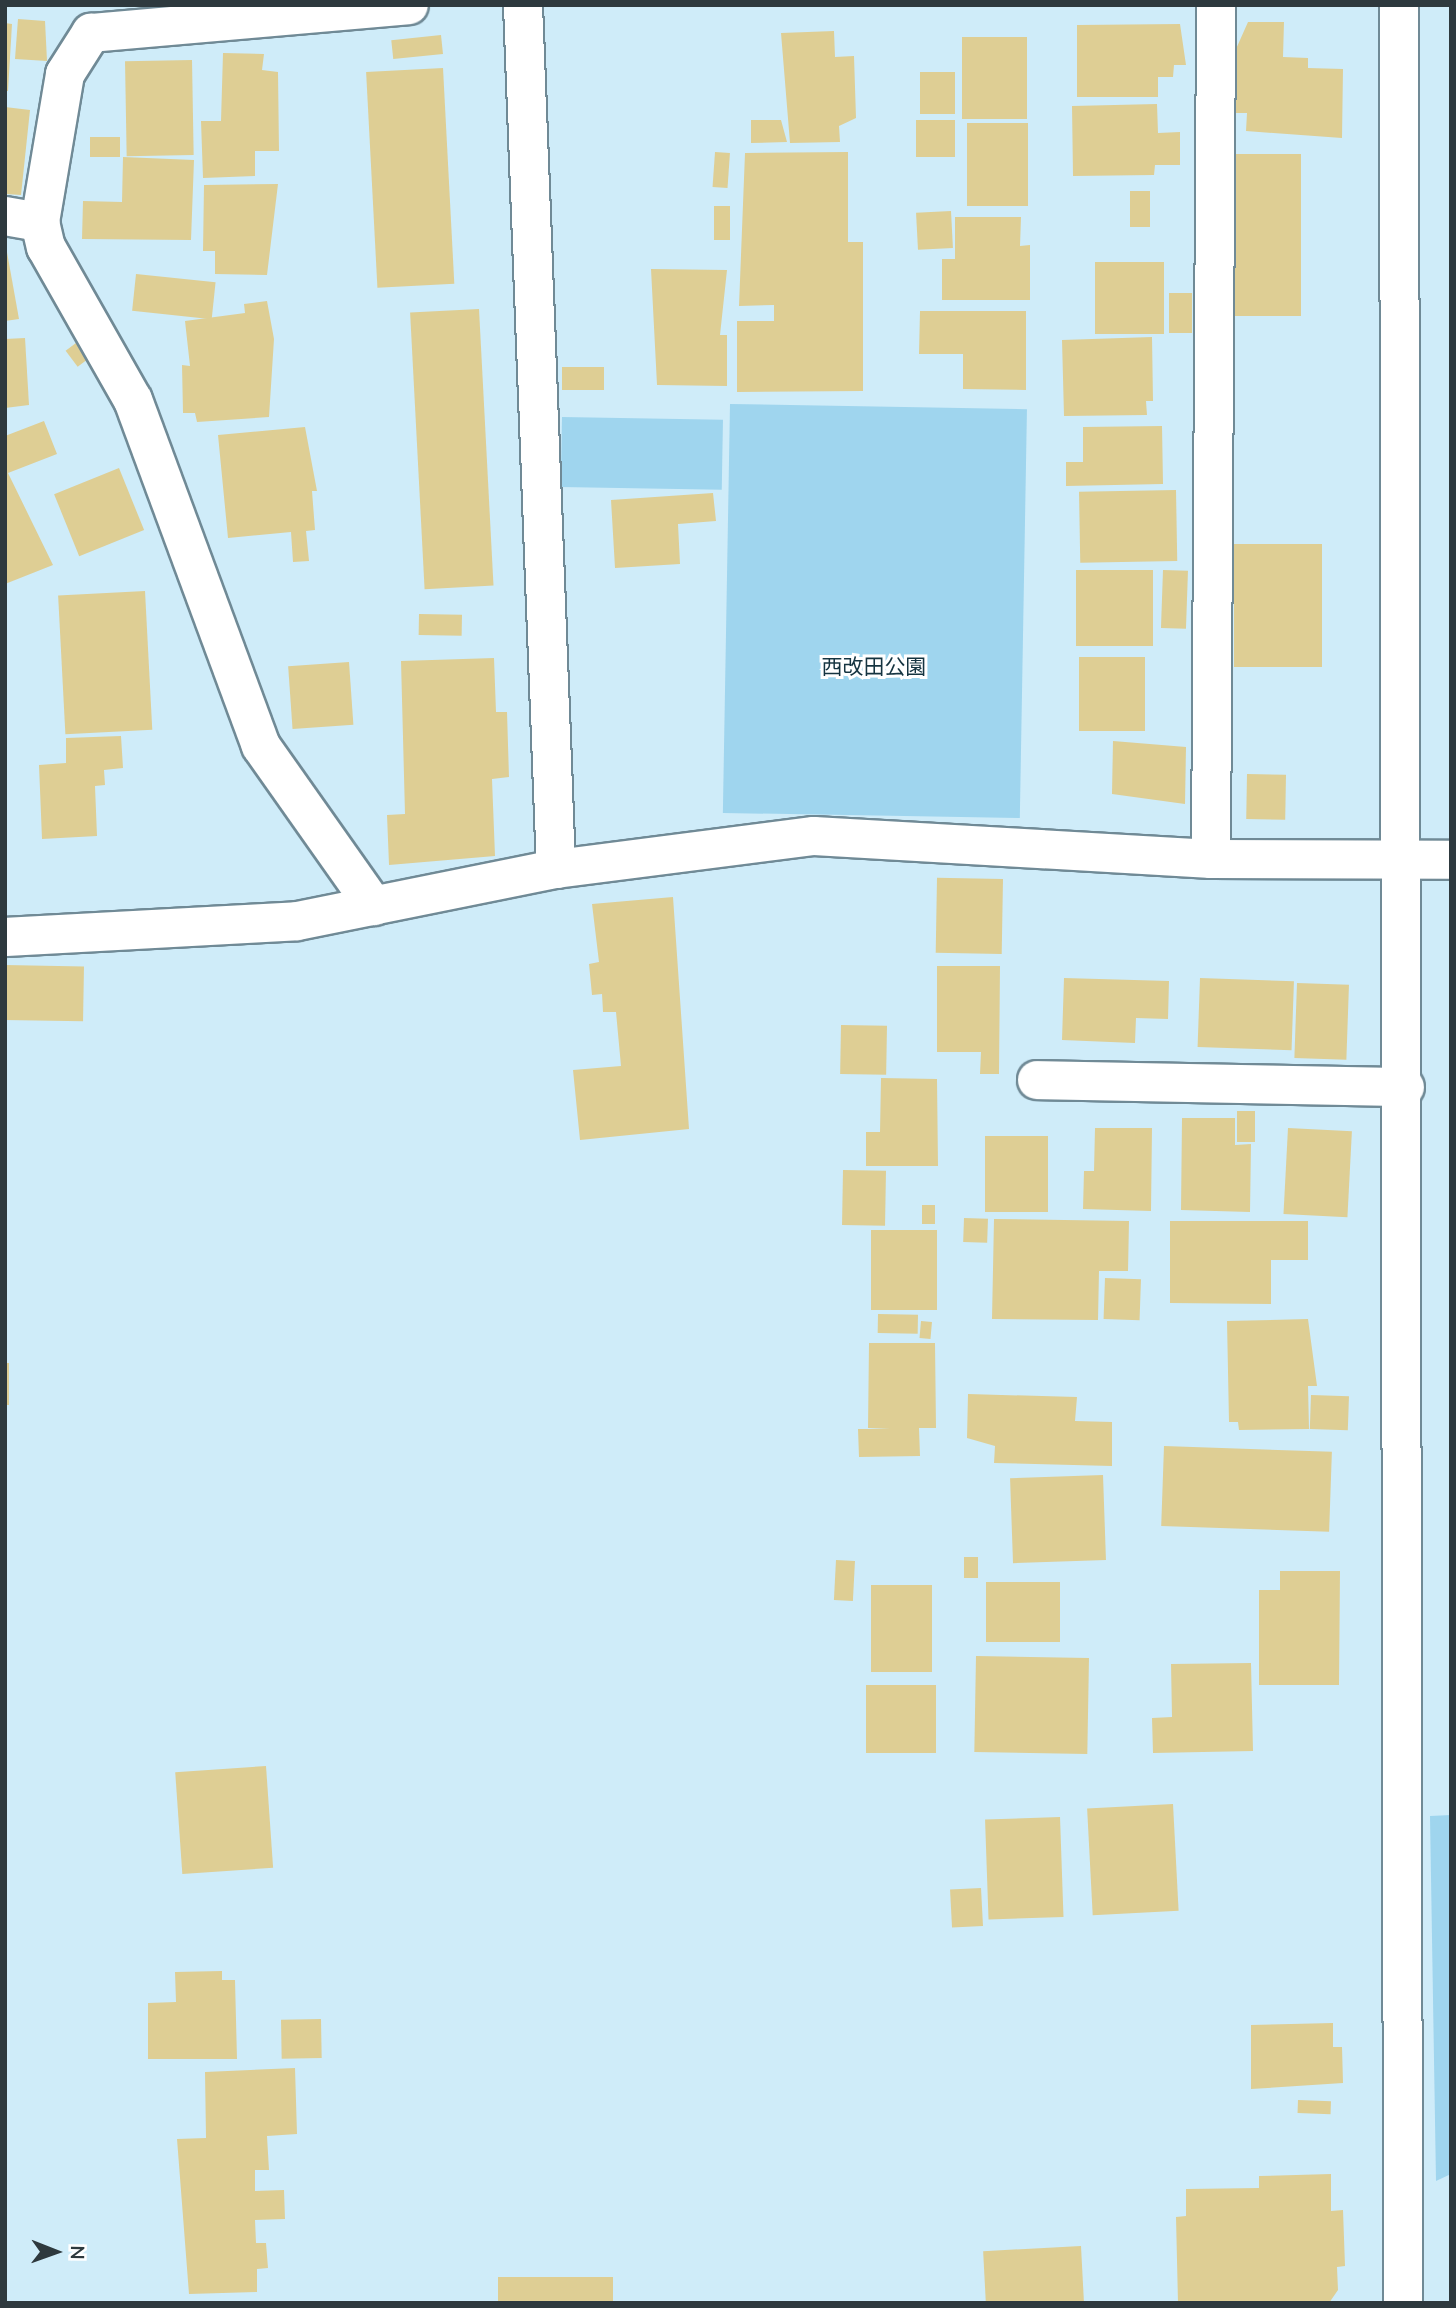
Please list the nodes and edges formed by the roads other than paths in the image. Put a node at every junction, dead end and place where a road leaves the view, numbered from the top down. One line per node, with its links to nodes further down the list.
1 (409, 5): 5 (street)
2 (523, 5): 9 (street)
3 (1216, 5): 6 (street)
4 (1399, 5): 7 (street)
5 (23, 219): 10 (street)
6 (1211, 859): 7 (street); 9 (street)
7 (1398, 859): 8 (street); 13 (street)
8 (1451, 860)
9 (556, 869): 10 (street)
10 (374, 906): 11 (street)
11 (5, 937)
12 (1037, 1080): 13 (street)
13 (1405, 1087): 14 (street)
14 (1403, 2303)

